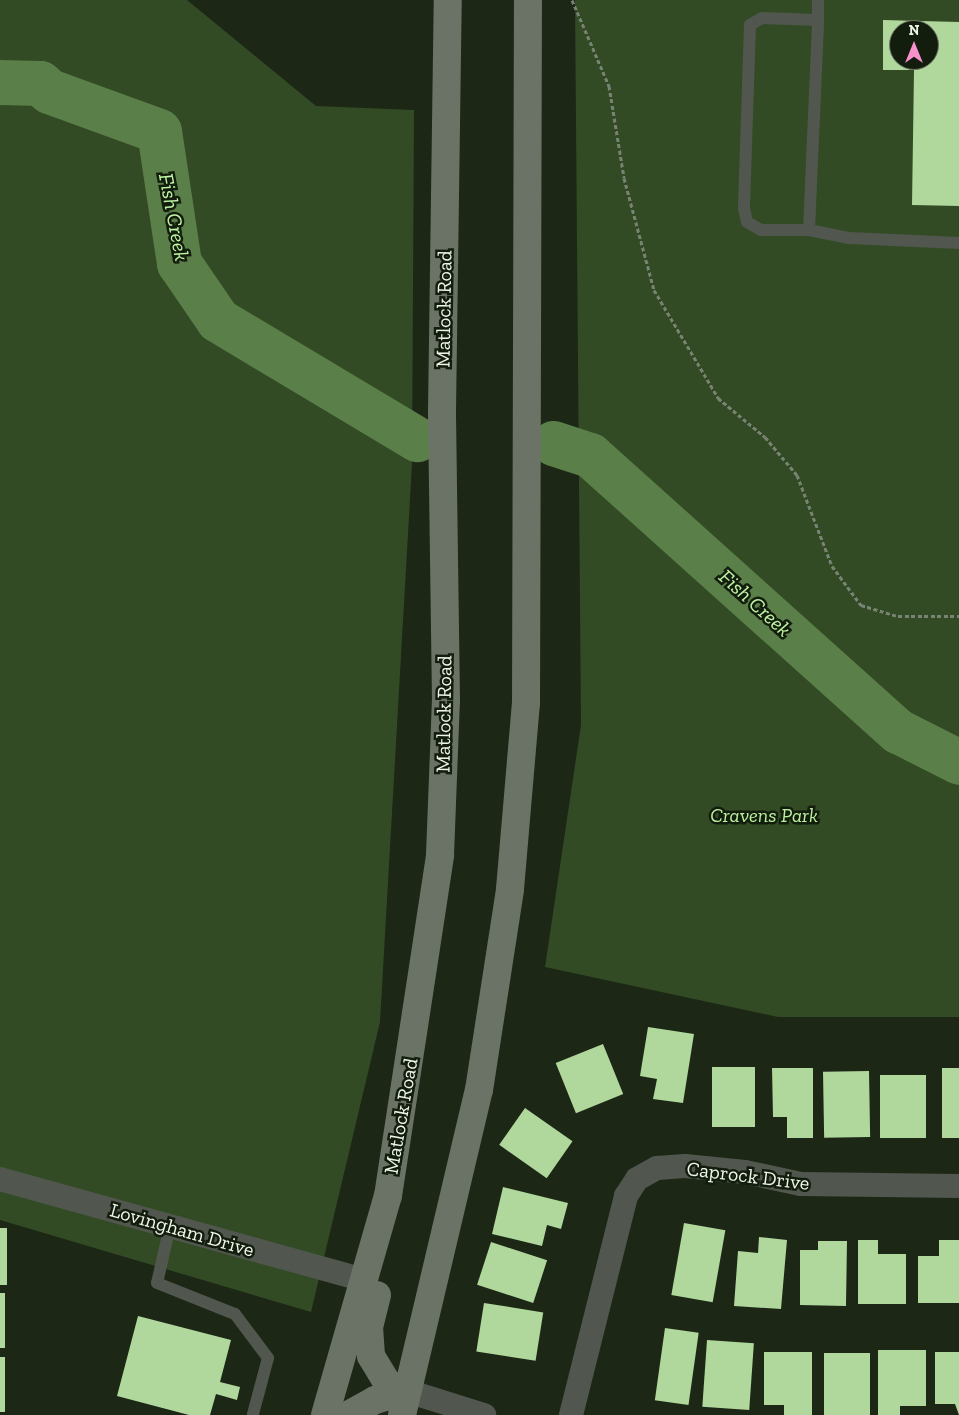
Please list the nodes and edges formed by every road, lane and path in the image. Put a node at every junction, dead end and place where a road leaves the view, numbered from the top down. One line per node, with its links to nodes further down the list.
1 (448, 0): 9 (main road, Matlock Road)
2 (528, 0): 14 (main road)
3 (572, 0): 8 (path)
4 (818, 0): 5 (lane)
5 (818, 20): 6 (lane); 6 (lane)
6 (809, 230): 7 (lane)
7 (959, 243)
8 (959, 616)
9 (393, 1165): 13 (main road, Matlock Road); 14 (main road)
10 (0, 1179): 12 (street, Lovingham Drive)
11 (959, 1186): 19 (street, Caprock Drive)
12 (170, 1226): 13 (street, Lovingham Drive); 15 (lane)
13 (365, 1280): 16 (main road, Matlock Road)
14 (405, 1403): 17 (main road); 18 (street)
15 (253, 1414)
16 (325, 1415)
17 (348, 1415)
18 (484, 1415)
19 (571, 1415)

